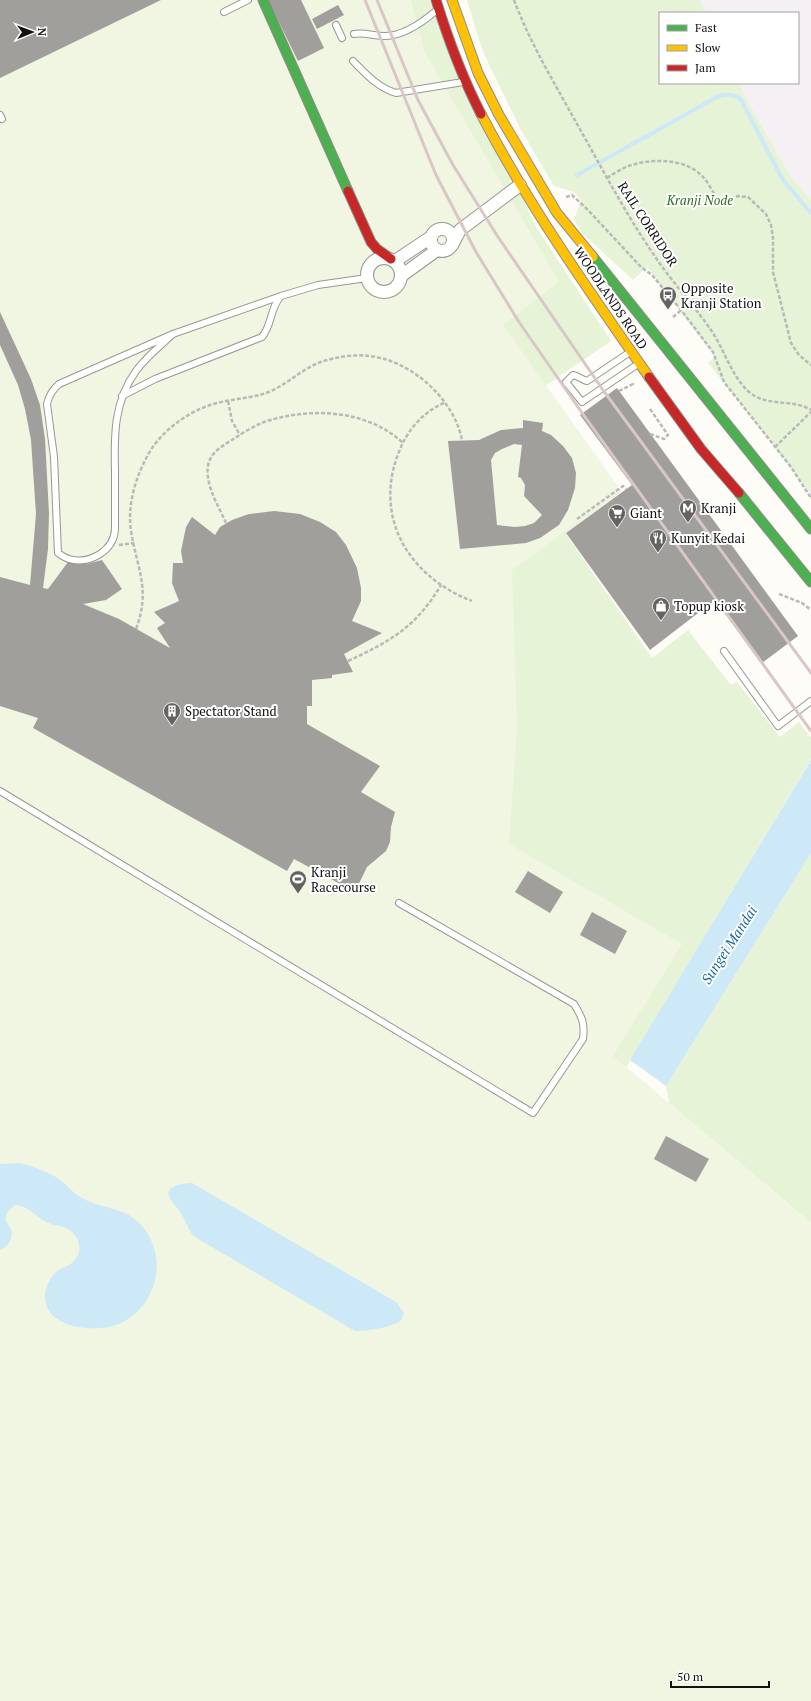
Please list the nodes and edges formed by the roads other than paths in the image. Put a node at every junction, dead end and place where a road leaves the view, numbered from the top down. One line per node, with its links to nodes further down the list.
1 (248, 0): 5 (lane)
2 (263, 0): 15 (main road)
3 (452, 0): 27 (main road, WOODLANDS ROAD)
4 (437, 4): 7 (lane); 10 (main road, WOODLANDS ROAD)
5 (224, 12)
6 (336, 24): 8 (lane)
7 (354, 34)
8 (342, 38)
9 (353, 61): 10 (lane)
10 (464, 82): 11 (main road, WOODLANDS ROAD)
11 (520, 185): 13 (street); 24 (main road, WOODLANDS ROAD)
12 (445, 229): 13 (street); 14 (street); 16 (street)
13 (460, 230): 16 (street)
14 (431, 237): 17 (street); 18 (street)
15 (371, 242): 18 (main road); 19 (street)
16 (452, 245): 17 (street)
17 (437, 250): 20 (street)
18 (393, 260): 19 (street); 20 (street)
19 (370, 265): 21 (street)
20 (401, 276): 21 (street)
21 (367, 278): 22 (lane)
22 (281, 296): 23 (lane); 26 (lane)
23 (173, 334): 26 (lane); 26 (lane)
24 (631, 351): 25 (main road, WOODLANDS ROAD); 25 (lane)
25 (639, 363): 28 (main road, WOODLANDS ROAD)
26 (122, 396)
27 (811, 529)
28 (811, 582)
29 (724, 651): 30 (lane)
30 (811, 701)
31 (0, 791): 32 (lane)
32 (399, 903)

